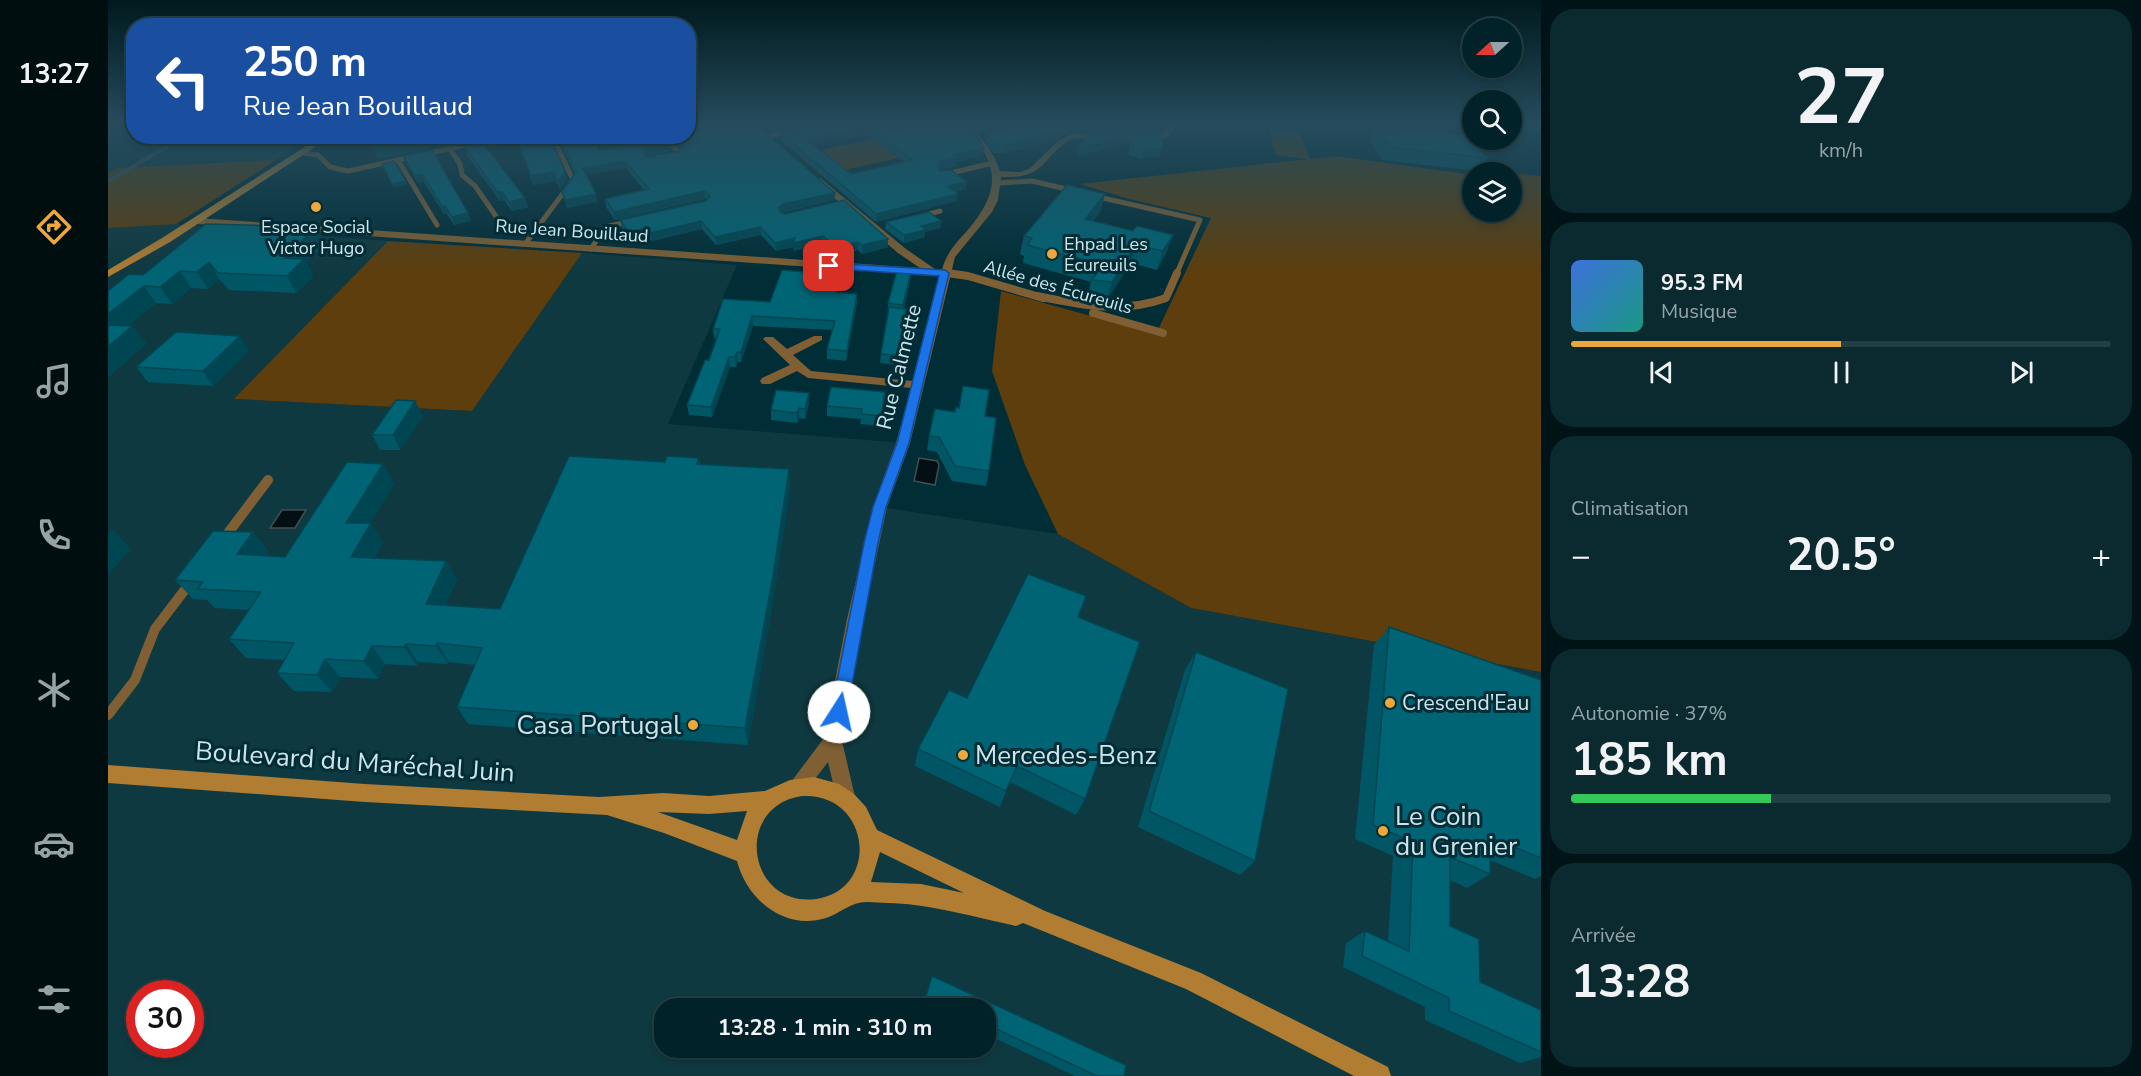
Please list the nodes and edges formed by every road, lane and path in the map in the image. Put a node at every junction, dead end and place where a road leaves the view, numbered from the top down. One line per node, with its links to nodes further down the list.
1 (271, 174): 14 (main road)
2 (407, 174): 16 (lane)
3 (462, 174): 15 (lane)
4 (570, 174): 19 (lane)
5 (813, 174): 18 (street)
6 (945, 174): 9 (lane)
7 (996, 174): 10 (street)
8 (1018, 174): 10 (street)
9 (942, 175)
10 (997, 179): 21 (street, Rue Calmette); 23 (lane)
11 (940, 211): 12 (lane)
12 (918, 217)
13 (639, 219): 20 (lane)
14 (197, 221): 19 (street, Rue Jean Bouillaud); 22 (main road)
15 (500, 222)
16 (437, 225)
17 (885, 225): 18 (lane)
18 (874, 227): 21 (street)
19 (525, 244): 20 (street, Rue Jean Bouillaud)
20 (591, 249): 21 (street, Rue Jean Bouillaud)
21 (940, 273): 23 (lane, Allée des Écureuils); 30 (street, Rue Calmette)
22 (108, 274)
23 (1037, 296): 24 (lane, Allée des Écureuils)
24 (1163, 333)
25 (818, 338): 27 (street)
26 (769, 339): 27 (street)
27 (785, 354): 28 (street)
28 (797, 366): 29 (street); 30 (street)
29 (766, 381)
30 (917, 385): 35 (street, Rue Calmette)
31 (268, 480): 32 (lane)
32 (212, 554)
33 (198, 573): 34 (lane)
34 (108, 715)
35 (833, 741): 37 (street, Rue Calmette); 38 (street, Rue Calmette)
36 (108, 774): 40 (main road, Boulevard du Maréchal Juin)
37 (798, 786): 38 (main road); 39 (main road)
38 (845, 797): 41 (main road)
39 (768, 800): 40 (main road, Boulevard du Maréchal Juin); 42 (main road)
40 (599, 806): 42 (main road, Boulevard du Maréchal Juin)
41 (870, 837): 43 (main road); 44 (main road)
42 (746, 854): 43 (main road)
43 (852, 891): 44 (main road)
44 (1039, 920): 45 (main road)
45 (1375, 1075)

